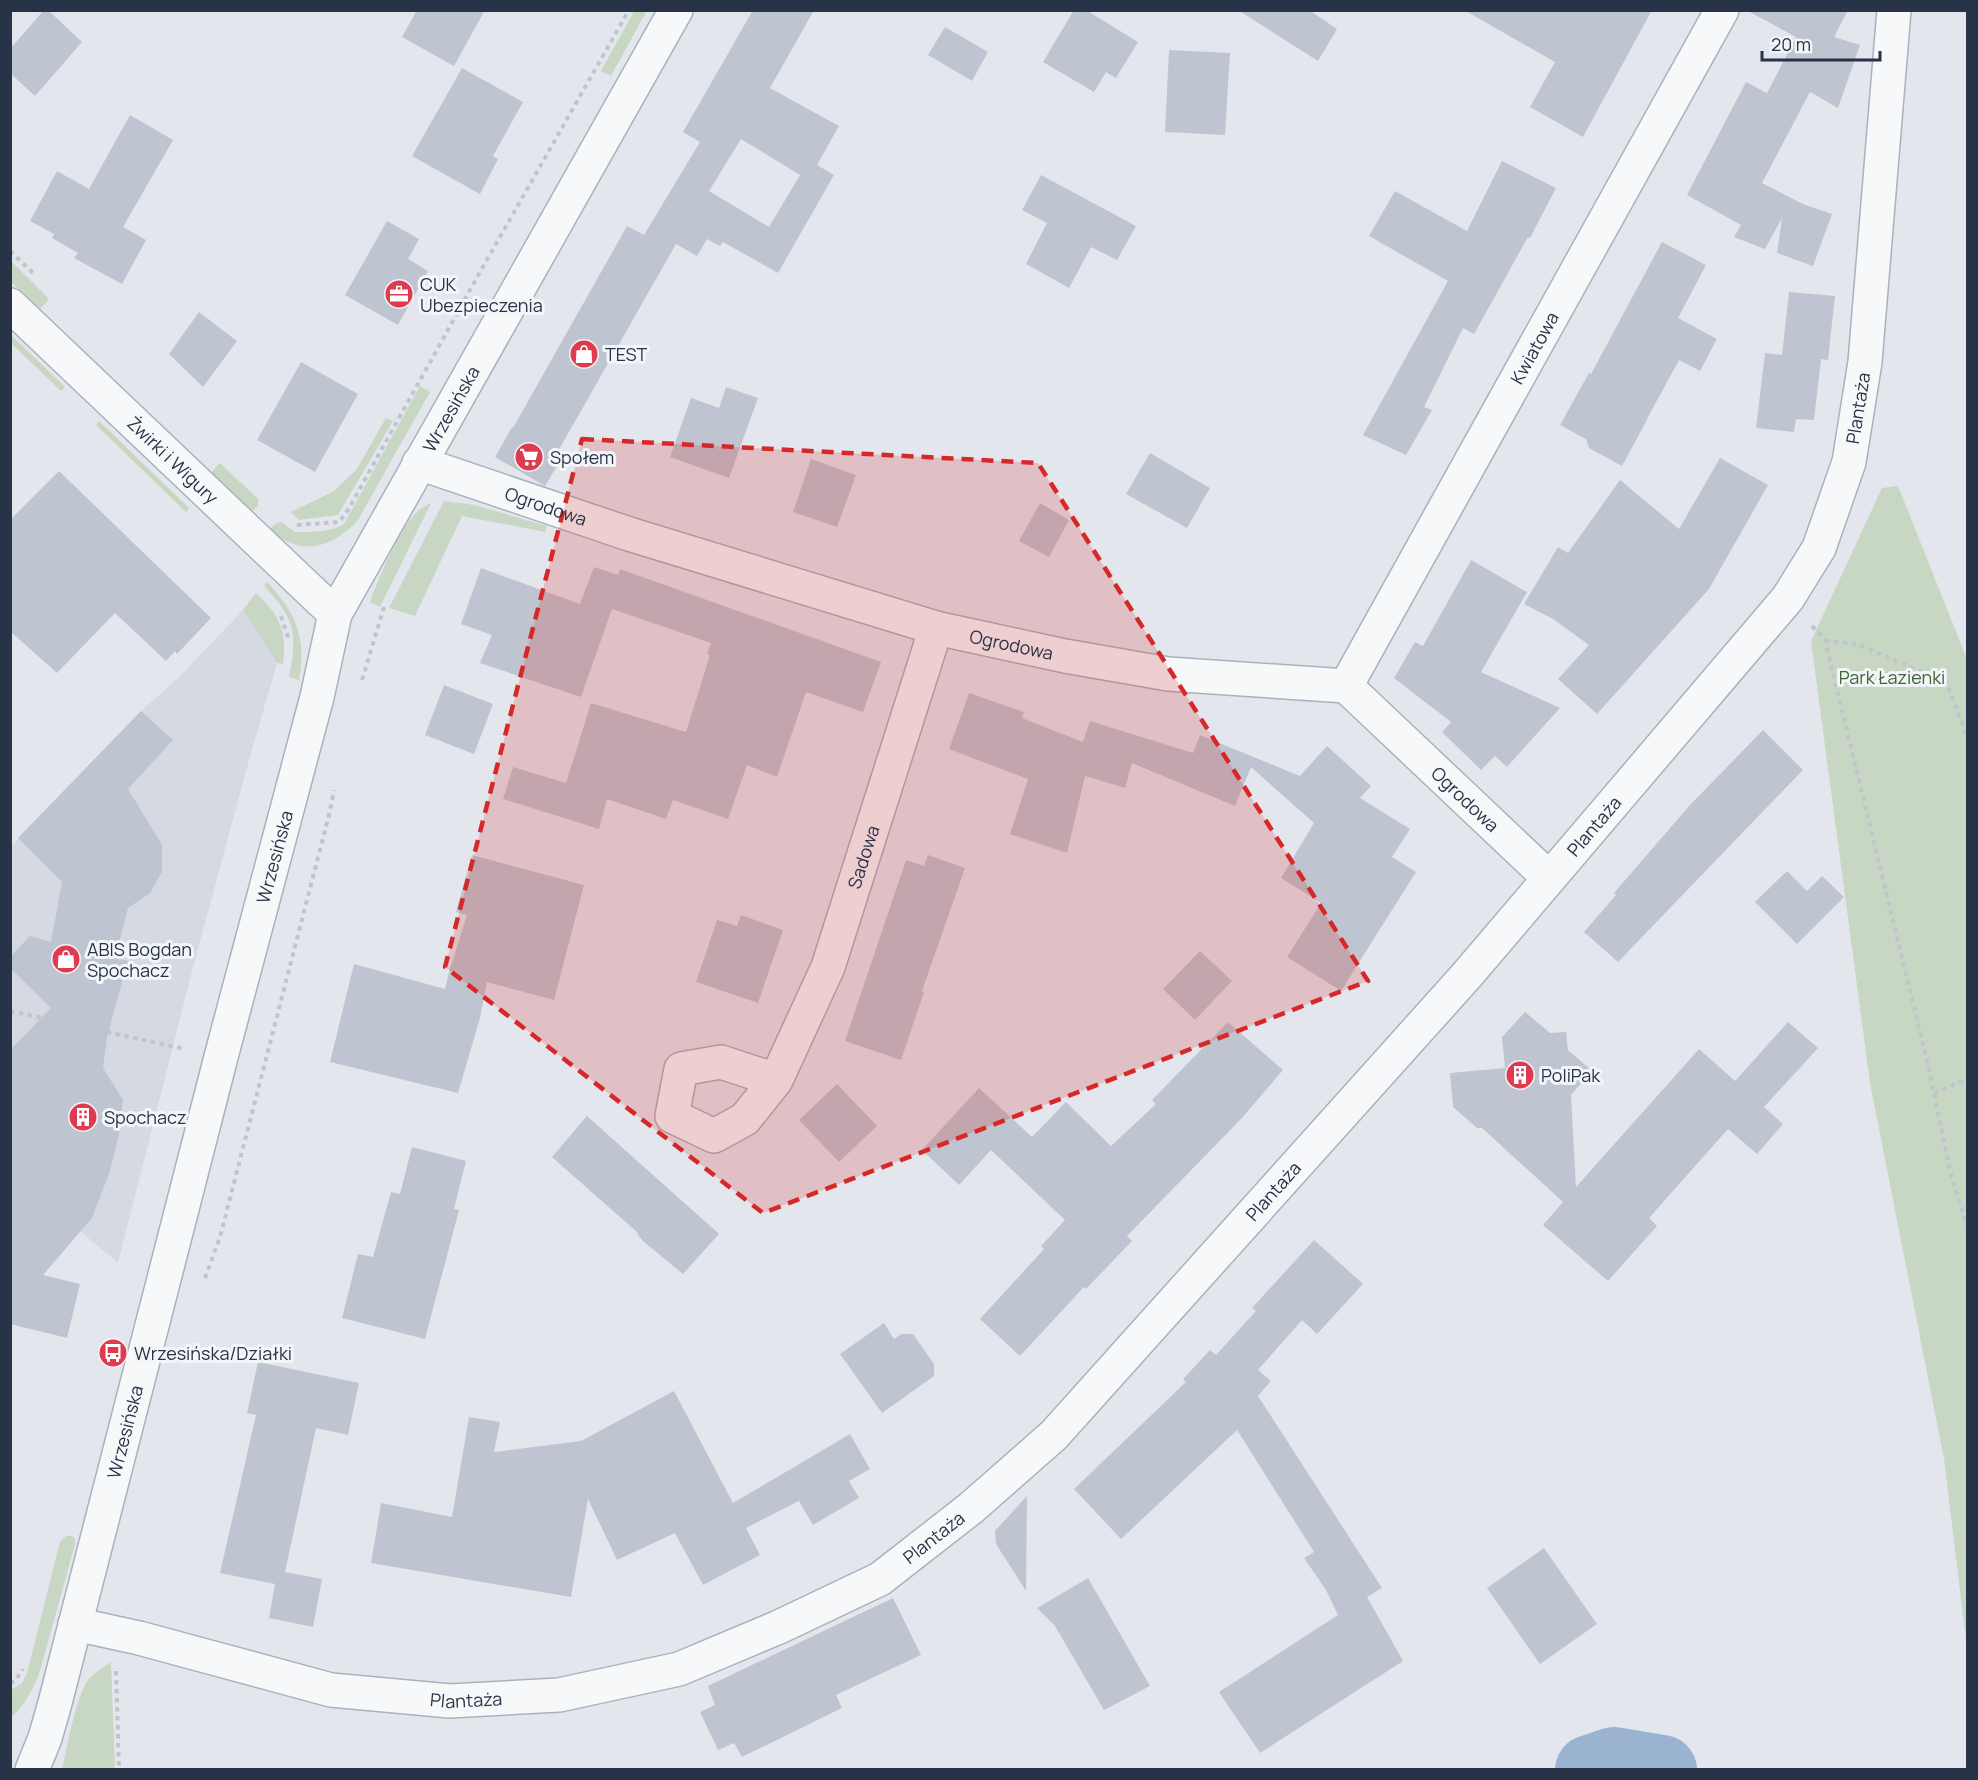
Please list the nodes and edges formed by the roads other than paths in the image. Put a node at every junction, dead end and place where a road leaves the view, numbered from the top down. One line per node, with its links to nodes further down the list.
1 (676, 10): 5 (street, Wrzesińska)
2 (1722, 10): 8 (street, Kwiatowa)
3 (1894, 10): 9 (street, Plantaża)
4 (10, 305): 6 (street, Żwirki i Wigury)
5 (419, 463): 6 (street, Wrzesińska); 7 (street, Ogrodowa)
6 (335, 614): 11 (street, Wrzesińska)
7 (936, 628): 8 (street, Ogrodowa); 10 (street, Sadowa)
8 (1346, 686): 9 (street, Ogrodowa)
9 (1549, 878): 11 (street, Plantaża)
10 (776, 1080)
11 (75, 1624): 12 (street, Wrzesińska)
12 (32, 1770)

